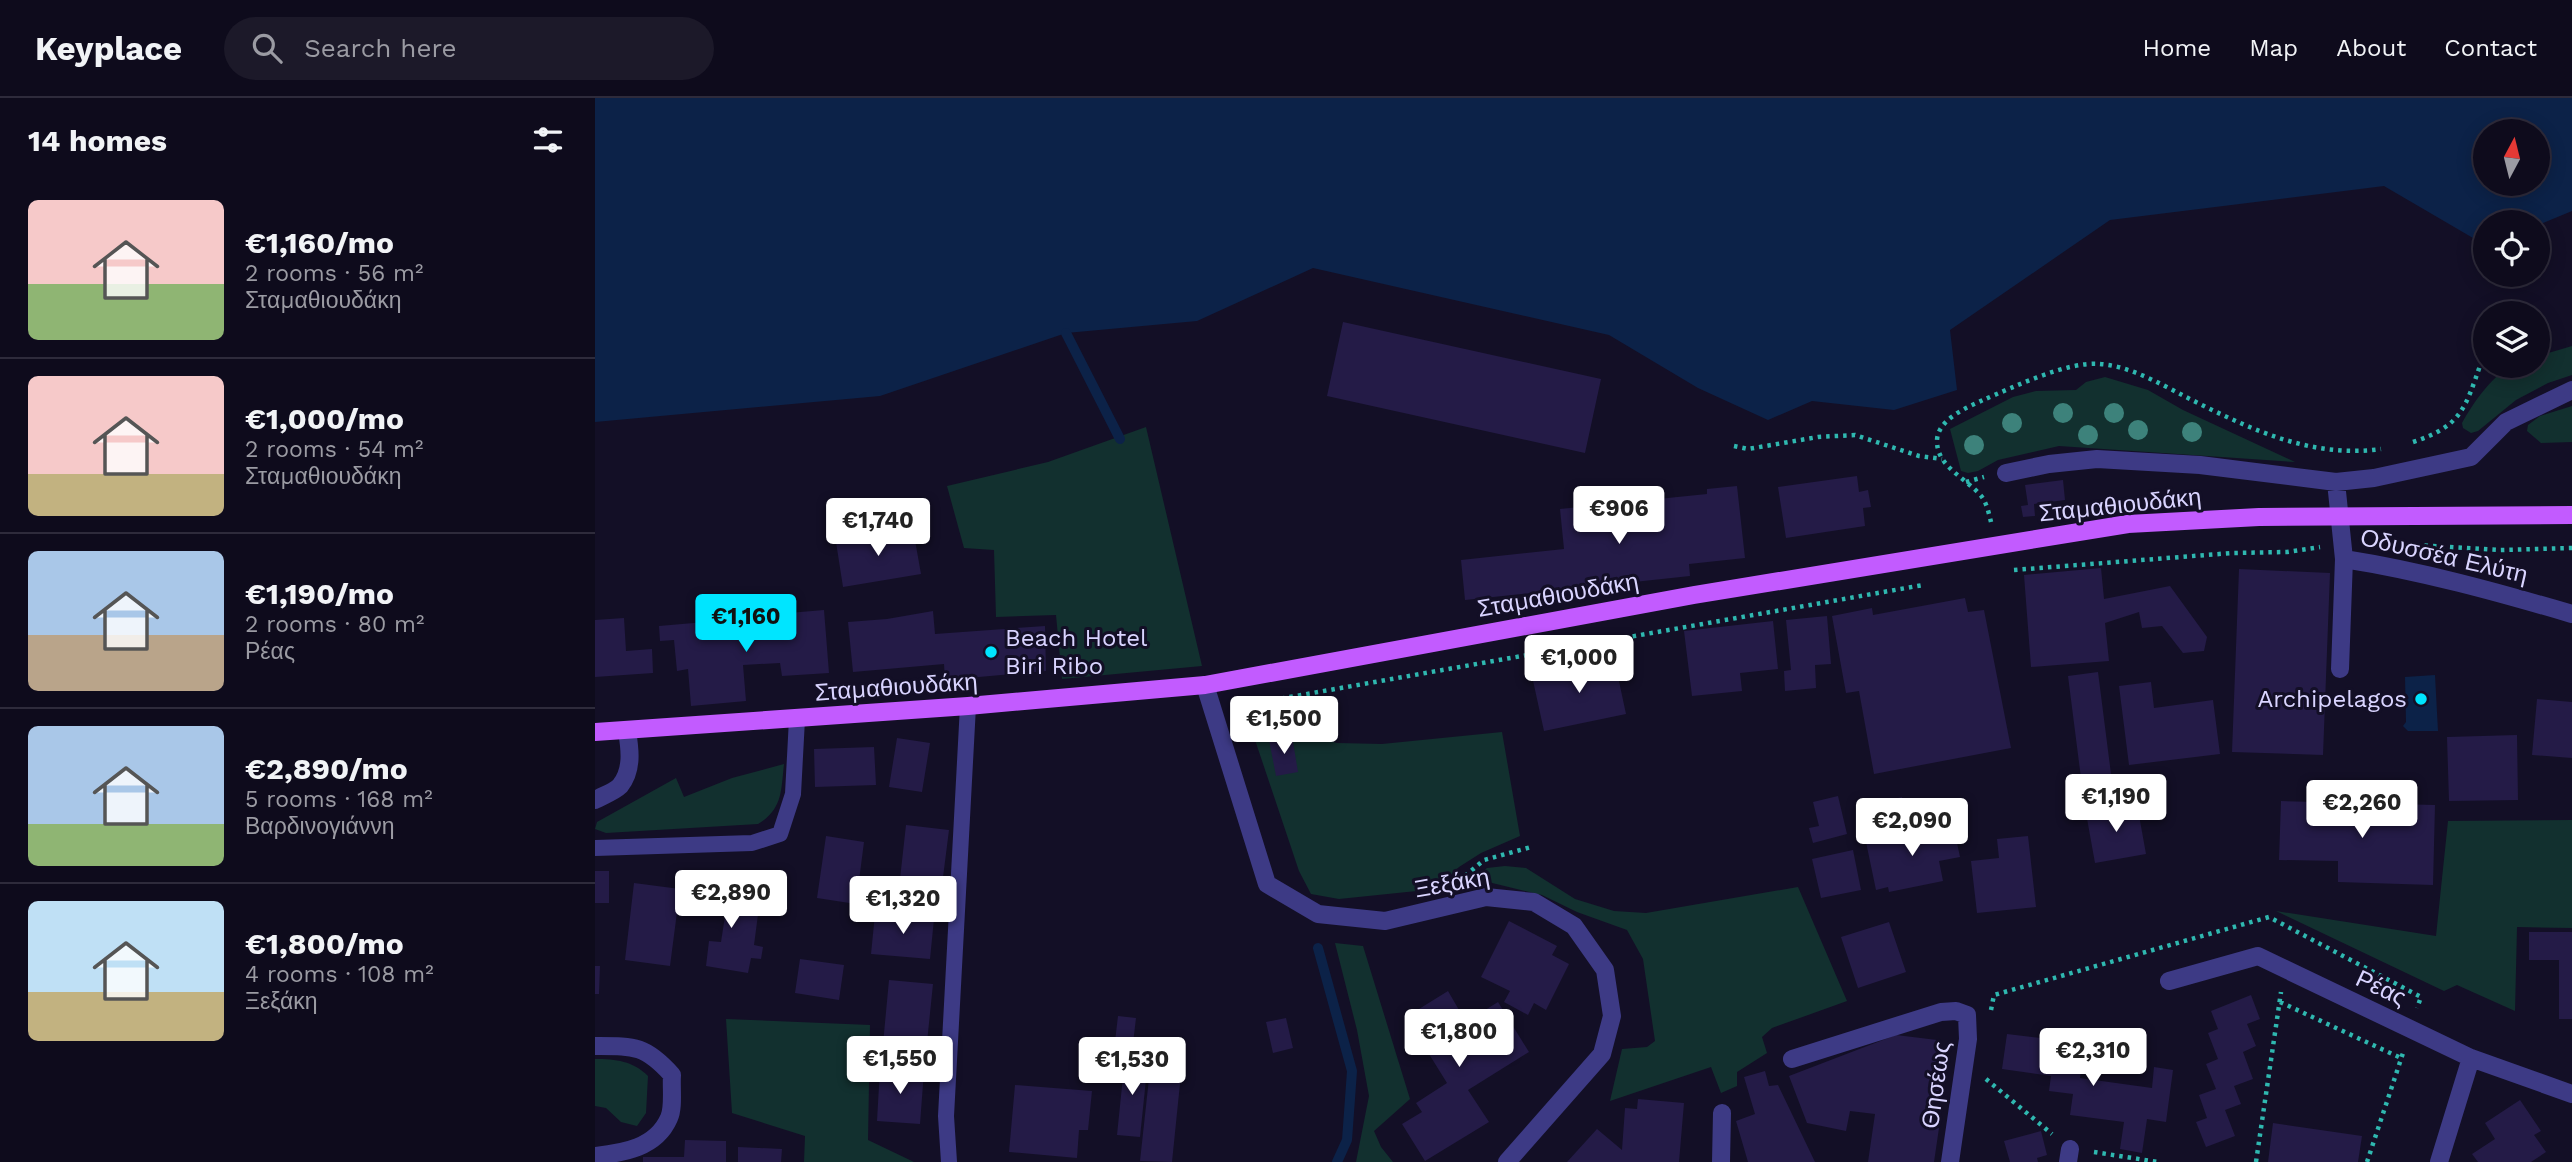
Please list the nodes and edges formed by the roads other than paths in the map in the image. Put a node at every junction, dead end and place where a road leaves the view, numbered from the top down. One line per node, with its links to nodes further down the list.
1 (2572, 390): 3 (street)
2 (2005, 472): 3 (street)
3 (2336, 482): 5 (street, Οδυσσέα Ελύτη)
4 (2572, 515): 5 (main road, Σταμαθιουδάκη)
5 (2339, 517): 6 (street, Οδυσσέα Ελύτη); 9 (main road, Σταμαθιουδάκη)
6 (2344, 559): 7 (street, Οδυσσέα Ελύτη); 8 (street)
7 (2572, 614)
8 (2340, 669)
9 (1205, 685): 10 (main road, Σταμαθιουδάκη); 24 (street, Ξεξάκη)
10 (968, 706): 11 (main road, Σταμαθιουδάκη); 23 (lane)
11 (797, 719): 12 (main road, Σταμαθιουδάκη); 15 (lane)
12 (627, 730): 13 (main road, Σταμαθιουδάκη); 14 (street)
13 (595, 732)
14 (595, 800)
15 (595, 848)
16 (2169, 981): 18 (street, Ρέας)
17 (595, 1046): 22 (street)
18 (2470, 1058): 20 (street, Ρέας); 27 (street)
19 (1792, 1059): 26 (street, Θησέως)
20 (2572, 1094)
21 (1723, 1114): 25 (street)
22 (595, 1156)
23 (949, 1162)
24 (1507, 1162)
25 (1721, 1162)
26 (1950, 1162)
27 (2439, 1162)

